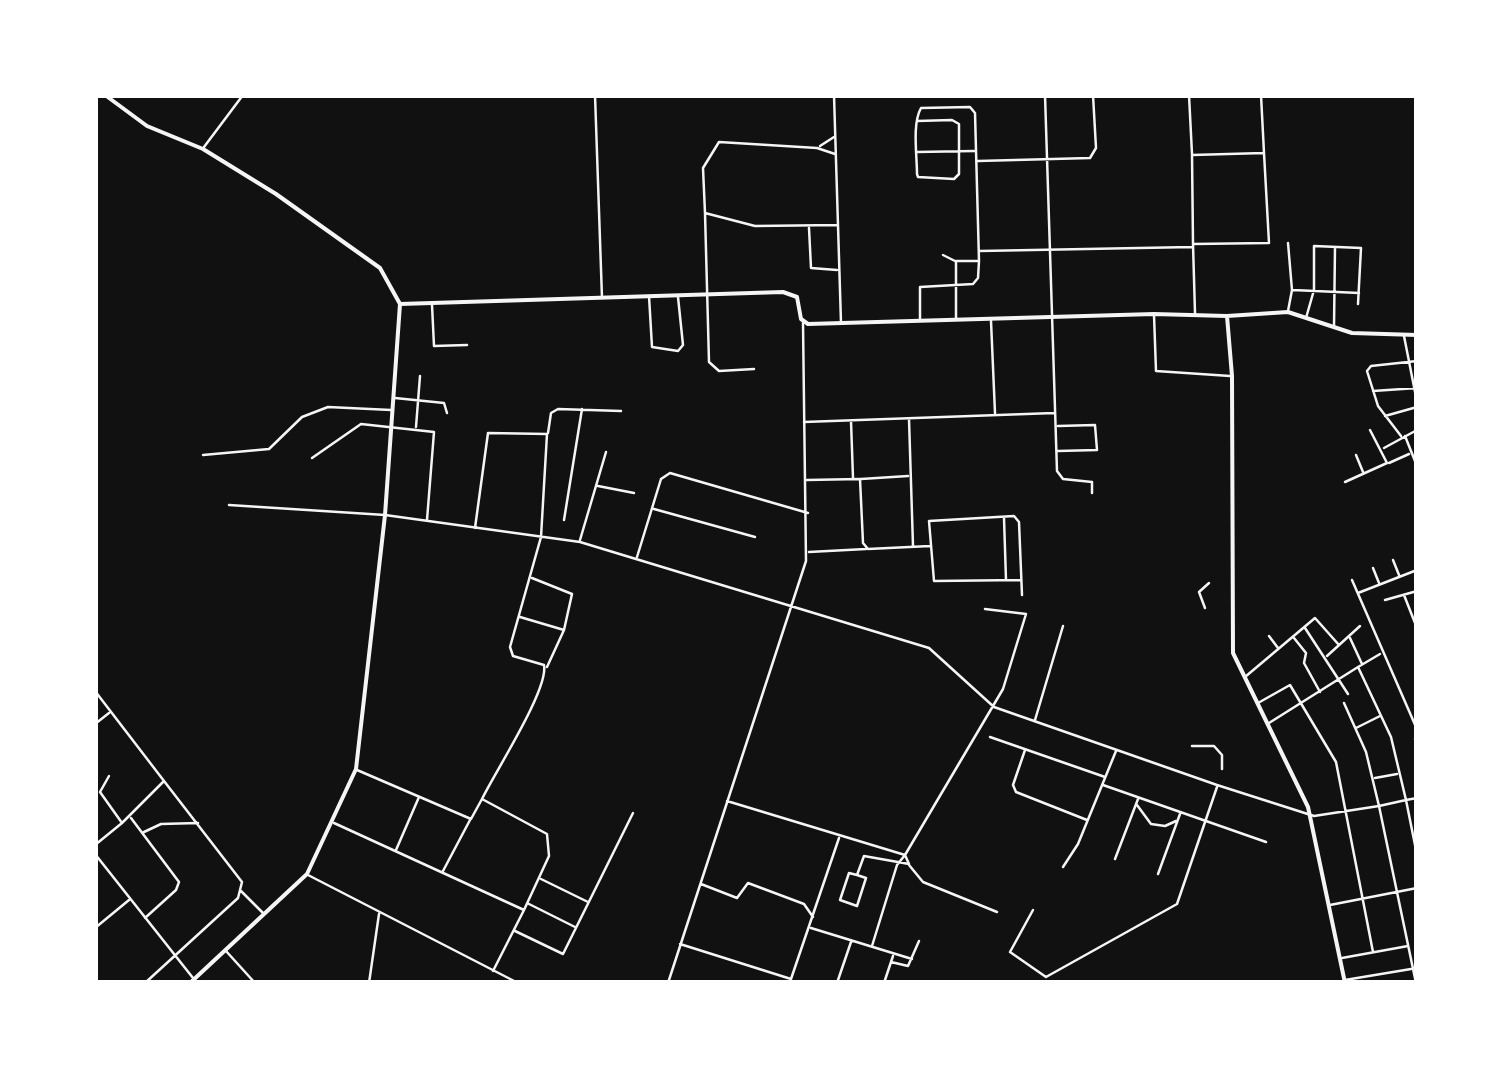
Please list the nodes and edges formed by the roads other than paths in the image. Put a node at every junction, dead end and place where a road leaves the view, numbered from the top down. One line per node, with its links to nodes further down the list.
1 (105, 95): 12 (street)
2 (243, 95): 12 (street)
3 (834, 95): 10 (street)
4 (1045, 95): 19 (street)
5 (1093, 95): 19 (street)
6 (1189, 95): 18 (street)
7 (1262, 95): 16 (street)
8 (595, 99): 41 (street)
9 (917, 121): 13 (street); 14 (street); 15 (street)
10 (835, 136): 11 (street); 17 (street)
11 (817, 148): 17 (street); 21 (street)
12 (204, 149): 43 (street)
13 (976, 150): 15 (street); 20 (street)
14 (918, 152): 15 (street); 15 (street)
15 (960, 152)
16 (1264, 153): 18 (street); 25 (street)
17 (836, 154): 22 (street)
18 (1192, 155): 25 (street)
19 (1047, 158): 20 (street); 28 (street)
20 (977, 161): 27 (street)
21 (704, 213): 23 (street); 38 (street)
22 (838, 224): 23 (street); 32 (street)
23 (809, 226): 32 (street)
24 (1288, 243): 34 (street)
25 (1193, 246): 28 (street); 47 (street)
26 (1335, 246): 35 (street); 36 (street); 37 (street)
27 (978, 250): 28 (street); 31 (street)
28 (1049, 250): 49 (street)
29 (943, 255): 30 (street)
30 (956, 261): 31 (street); 33 (street)
31 (979, 261): 33 (street)
32 (839, 270): 55 (street)
33 (956, 285): 51 (street); 53 (street)
34 (1292, 290): 35 (street); 45 (street)
35 (1314, 290): 36 (street); 50 (street)
36 (1336, 291): 37 (street); 56 (street)
37 (1359, 293): 44 (street)
38 (708, 294): 40 (street); 54 (street); 62 (street)
39 (649, 296): 40 (street); 40 (street); 41 (street)
40 (678, 296)
41 (602, 298): 42 (street)
42 (432, 303): 43 (street); 59 (street)
43 (400, 304): 68 (street)
44 (1358, 304)
45 (1288, 312): 48 (street); 50 (street)
46 (1154, 314): 47 (street); 49 (street); 64 (street)
47 (1195, 314): 48 (street)
48 (1227, 316): 64 (street)
49 (1052, 317): 52 (street); 75 (street)
50 (1306, 319): 56 (street)
51 (956, 320): 52 (street); 53 (street)
52 (991, 320): 76 (street)
53 (920, 321): 55 (street)
54 (802, 322): 55 (street); 80 (street)
55 (841, 325)
56 (1334, 329): 57 (street)
57 (1404, 335): 58 (street); 61 (street)
58 (1417, 335)
59 (467, 344)
60 (1417, 361): 61 (street)
61 (1408, 362): 65 (street); 67 (street)
62 (754, 369)
63 (420, 376): 69 (street)
64 (1232, 376): 155 (street)
65 (1411, 388): 66 (street); 67 (street); 70 (street)
66 (1417, 388)
67 (1372, 392): 77 (street)
68 (394, 398): 69 (street); 72 (street)
69 (418, 399): 74 (street); 83 (street)
70 (1417, 404): 77 (street)
71 (582, 409): 73 (street); 86 (street); 111 (street)
72 (393, 410): 81 (street); 93 (street)
73 (621, 410)
74 (446, 413)
75 (1055, 413): 76 (street); 82 (street)
76 (995, 414): 78 (street)
77 (1384, 416): 87 (street)
78 (909, 418): 79 (street); 98 (street)
79 (851, 420): 80 (street); 100 (street)
80 (804, 422): 99 (street)
81 (392, 426): 83 (street); 94 (street); 109 (street)
82 (1056, 426): 89 (street); 89 (street)
83 (416, 428): 112 (street)
84 (1370, 430): 88 (street)
85 (1417, 430): 87 (street)
86 (547, 434): 113 (street); 114 (street)
87 (1403, 436): 88 (street); 91 (street)
88 (1381, 449): 95 (street)
89 (1056, 451): 105 (street)
90 (606, 452): 103 (street)
91 (1411, 453): 95 (street); 96 (street)
92 (1356, 455): 97 (street)
93 (203, 456)
94 (312, 458)
95 (1387, 463): 97 (street)
96 (1417, 466)
97 (1364, 474): 102 (street)
98 (910, 476): 101 (street); 118 (street)
99 (806, 480): 100 (street); 108 (street)
100 (853, 480): 101 (street)
101 (860, 480): 119 (street)
102 (1345, 482)
103 (596, 486): 104 (street); 116 (street)
104 (634, 493)
105 (1092, 493)
106 (229, 505): 109 (street)
107 (652, 509): 108 (street); 115 (street); 121 (street)
108 (808, 513): 120 (street)
109 (385, 516): 112 (street); 177 (street)
110 (1004, 516): 117 (street); 127 (street); 128 (street)
111 (564, 520)
112 (426, 522): 113 (street)
113 (475, 530): 114 (street)
114 (540, 537): 116 (street); 126 (street)
115 (754, 538)
116 (580, 542): 121 (street)
117 (930, 546): 118 (street); 127 (street)
118 (913, 547): 119 (street)
119 (868, 549): 120 (street)
120 (807, 552): 137 (street)
121 (637, 558): 137 (street)
122 (1392, 560): 125 (street)
123 (1373, 568): 131 (street)
124 (1417, 570): 125 (street)
125 (1400, 576): 131 (street)
126 (531, 577): 140 (street); 145 (street)
127 (1006, 580): 128 (street)
128 (1021, 580): 133 (street)
129 (1352, 580): 134 (street)
130 (1209, 583): 138 (street)
131 (1380, 585): 134 (street)
132 (1417, 591): 135 (street)
133 (1022, 594)
134 (1357, 594): 151 (street)
135 (1404, 594): 136 (street); 144 (street)
136 (1385, 600)
137 (792, 606): 163 (street); 192 (street)
138 (1205, 608)
139 (984, 609): 163 (street)
140 (518, 617): 145 (street); 154 (street)
141 (1063, 626): 166 (street)
142 (1304, 626): 147 (street); 149 (street); 152 (street)
143 (1360, 626): 148 (street)
144 (1417, 628)
145 (564, 630): 154 (street)
146 (1268, 636): 150 (street)
147 (1293, 637): 150 (street); 158 (street)
148 (1349, 637): 149 (street); 153 (street)
149 (1339, 645): 152 (street)
150 (1279, 649): 155 (street)
151 (1381, 654): 153 (street); 169 (street)
152 (1326, 657): 156 (street)
153 (1360, 665): 156 (street); 165 (street)
154 (546, 668): 191 (street)
155 (1244, 678): 161 (street)
156 (1340, 679): 158 (street); 159 (street)
157 (95, 691): 164 (street)
158 (1320, 693): 162 (street)
159 (1348, 694)
160 (1344, 703): 170 (street)
161 (1257, 704): 162 (street); 168 (street)
162 (1302, 704): 168 (street); 197 (street)
163 (994, 707): 166 (street); 216 (street)
164 (110, 711): 167 (street); 183 (street)
165 (1381, 715): 170 (street); 179 (street)
166 (1034, 721): 176 (street)
167 (95, 724)
168 (1267, 724): 200 (street)
169 (1416, 727)
170 (1356, 728): 182 (street)
171 (990, 738): 175 (street)
172 (1415, 739): 174 (street)
173 (1192, 746): 178 (street)
174 (1417, 748)
175 (1025, 750): 181 (street); 202 (street)
176 (1116, 750): 181 (street); 186 (street)
177 (356, 769): 188 (street); 205 (street)
178 (1222, 769)
179 (1400, 773): 182 (street); 193 (street)
180 (109, 776): 187 (street)
181 (1106, 777): 185 (street)
182 (1374, 778): 195 (street)
183 (164, 781): 199 (street); 207 (street)
184 (95, 785): 187 (street)
185 (1103, 785): 189 (street); 202 (street)
186 (1218, 786): 200 (street); 204 (street)
187 (100, 792): 206 (street)
188 (419, 796): 201 (street); 214 (street)
189 (1138, 798): 194 (street); 196 (street)
190 (1417, 798): 193 (street)
191 (482, 800): 201 (street); 227 (street)
192 (726, 800): 209 (street); 228 (street)
193 (1406, 800): 195 (street); 211 (street)
194 (1136, 804): 203 (street); 219 (street)
195 (1379, 806): 197 (street); 231 (street)
196 (1180, 812): 203 (street); 204 (street)
197 (1347, 812): 200 (street); 232 (street)
198 (633, 814): 234 (street)
199 (130, 816): 206 (street); 208 (street)
200 (1310, 816): 236 (street)
201 (470, 819): 223 (street)
202 (1088, 820): 222 (street)
203 (1177, 820): 225 (street)
204 (1205, 821): 210 (street); 238 (street)
205 (333, 822): 214 (street); 224 (street)
206 (122, 823): 212 (street)
207 (198, 823): 208 (street); 230 (street)
208 (142, 833): 243 (street)
209 (840, 836): 213 (street); 242 (street)
210 (1266, 842)
211 (1416, 845): 217 (street)
212 (95, 846)
213 (867, 846): 216 (street); 218 (street)
214 (396, 850): 223 (street)
215 (95, 854): 233 (street)
216 (905, 855): 220 (street); 221 (street)
217 (1417, 855)
218 (864, 856): 221 (street); 226 (street)
219 (1115, 859)
220 (908, 864): 221 (street); 240 (street)
221 (897, 865): 252 (street)
222 (1063, 867)
223 (442, 872): 237 (street)
224 (306, 874): 239 (street); 241 (street)
225 (1158, 874)
226 (857, 875): 226 (street)
227 (540, 878): 234 (street); 235 (street)
228 (699, 884): 242 (street); 250 (street)
229 (1417, 888): 231 (street)
230 (241, 891): 241 (street); 256 (street)
231 (1397, 892): 232 (street); 251 (street)
232 (1364, 898): 236 (street); 254 (street)
233 (130, 899): 243 (street); 246 (street)
234 (589, 902): 244 (street)
235 (527, 903): 237 (street); 244 (street)
236 (1329, 905): 257 (street)
237 (524, 910): 247 (street)
238 (1033, 910)
239 (379, 912): 262 (street); 268 (street)
240 (997, 912)
241 (264, 914): 253 (street)
242 (813, 917): 245 (street)
243 (144, 918): 256 (street)
244 (576, 927): 247 (street)
245 (810, 927): 248 (street); 250 (street)
246 (95, 928)
247 (514, 930): 262 (street)
248 (852, 941): 252 (street); 271 (street)
249 (919, 941): 258 (street)
250 (680, 944): 270 (street)
251 (1408, 946): 254 (street); 261 (street)
252 (871, 947): 255 (street)
253 (225, 950): 264 (street); 267 (street)
254 (1372, 952): 257 (street); 259 (street)
255 (893, 954): 258 (street); 260 (street)
256 (175, 955): 264 (street); 266 (street)
257 (1340, 958): 265 (street)
258 (912, 960): 260 (street)
259 (1372, 961)
260 (892, 962): 272 (street)
261 (1413, 969): 263 (street); 274 (street)
262 (492, 971): 269 (street)
263 (1379, 974): 265 (street); 273 (street)
264 (192, 981)
265 (1345, 981)
266 (145, 983)
267 (255, 983)
268 (369, 983)
269 (518, 983)
270 (668, 983)
271 (838, 983)
272 (884, 983)
273 (1380, 983)
274 (1416, 983)

